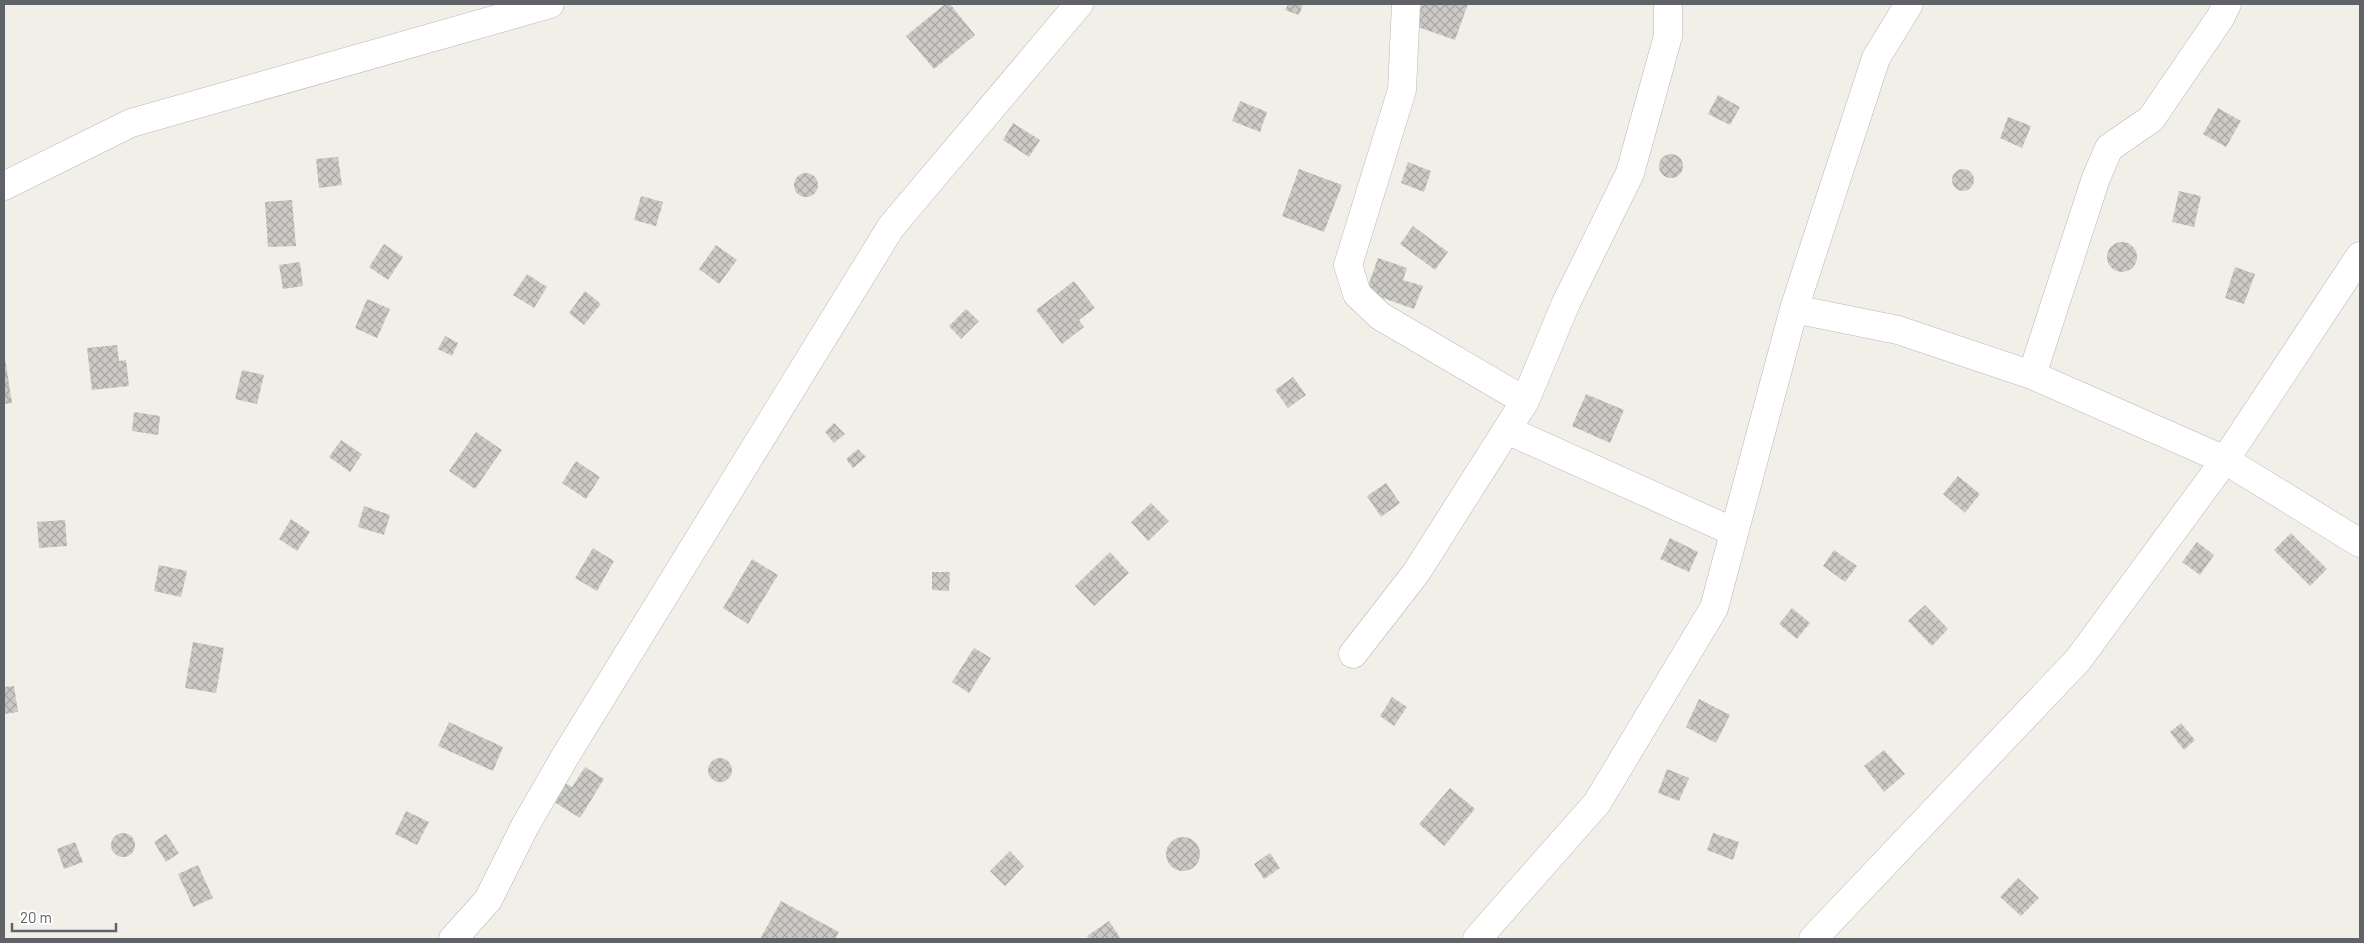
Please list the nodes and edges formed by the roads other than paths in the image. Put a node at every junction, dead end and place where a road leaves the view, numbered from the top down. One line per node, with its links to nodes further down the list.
1 (550, 4): 7 (street)
2 (1079, 4): 17 (street)
3 (1406, 4): 11 (street)
4 (1668, 4): 11 (street)
5 (1909, 4): 9 (street)
6 (2227, 4): 10 (street)
7 (4, 186)
8 (2360, 256): 13 (street)
9 (1794, 309): 10 (street); 14 (street)
10 (2032, 375): 13 (street)
11 (1525, 401): 12 (street)
12 (1507, 430): 14 (street); 16 (street)
13 (2225, 460): 15 (street); 19 (street)
14 (1734, 532): 18 (street)
15 (2360, 543)
16 (1353, 654)
17 (453, 939)
18 (1477, 939)
19 (1813, 939)

